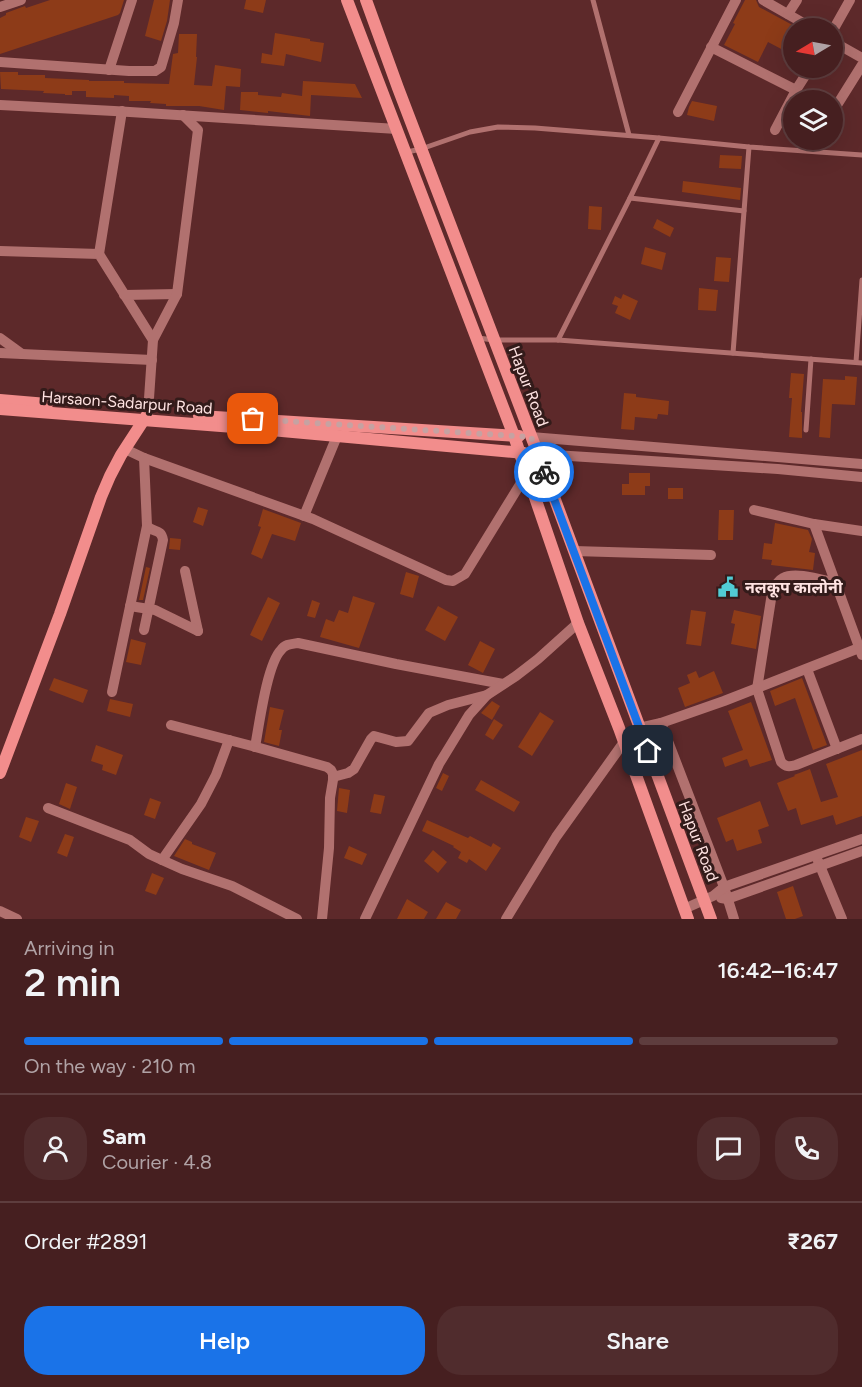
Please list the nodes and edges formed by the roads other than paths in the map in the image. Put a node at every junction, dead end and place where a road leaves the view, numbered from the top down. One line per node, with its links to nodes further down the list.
1 (21, 0): 11 (street)
2 (132, 0): 20 (street)
3 (178, 0): 20 (street)
4 (347, 0): 29 (main road, Hapur Road)
5 (366, 0): 34 (main road, Hapur Road)
6 (593, 0): 31 (lane)
7 (736, 0): 15 (street)
8 (763, 0): 12 (street)
9 (797, 0): 12 (street)
10 (850, 0): 14 (street)
11 (0, 7)
12 (788, 14): 13 (street)
13 (795, 18)
14 (840, 18)
15 (711, 47): 22 (street); 26 (street)
16 (843, 47): 17 (street)
17 (862, 58)
18 (0, 62): 20 (street)
19 (862, 65): 23 (street)
20 (109, 70)
21 (804, 78): 22 (street)
22 (796, 90)
23 (843, 95)
24 (0, 105): 25 (street)
25 (122, 111): 27 (street); 40 (street)
26 (678, 112)
27 (183, 115): 29 (street); 42 (street)
28 (783, 115): 30 (street)
29 (397, 129): 35 (main road, Hapur Road)
30 (775, 130)
31 (628, 135): 32 (lane); 34 (lane)
32 (659, 138): 33 (lane); 37 (lane)
33 (749, 147): 36 (lane); 38 (lane)
34 (421, 149): 35 (lane); 47 (main road, Hapur Road)
35 (406, 152): 45 (main road, Hapur Road)
36 (862, 155)
37 (630, 198): 38 (lane); 48 (lane)
38 (744, 211): 50 (lane)
39 (0, 251): 40 (street)
40 (99, 254): 43 (street)
41 (862, 280): 54 (lane)
42 (177, 294): 43 (street); 46 (street)
43 (123, 295): 46 (street)
44 (0, 338): 51 (street)
45 (477, 338): 47 (lane); 60 (main road, Hapur Road)
46 (153, 340): 53 (street)
47 (494, 340): 48 (lane); 61 (main road, Hapur Road)
48 (558, 340): 50 (lane)
49 (0, 353): 51 (street)
50 (733, 353): 52 (lane)
51 (22, 354): 53 (street)
52 (811, 359): 54 (lane); 58 (lane)
53 (152, 360): 57 (street)
54 (859, 362)
55 (0, 400): 57 (main road, Harsaon-Sadarpur Road)
56 (0, 409): 57 (main road, Harsaon-Sadarpur Road)
57 (146, 416): 59 (main road, Harsaon-Sadarpur Road); 60 (main road, Harsaon-Sadarpur Road); 62 (main road)
58 (806, 430)
59 (337, 436): 63 (main road, Harsaon-Sadarpur Road); 70 (street)
60 (514, 436): 61 (main road, Harsaon-Sadarpur Road); 63 (main road, Hapur Road)
61 (531, 437): 64 (main road, Hapur Road); 66 (street)
62 (125, 449): 65 (street); 96 (main road)
63 (519, 452): 64 (main road, Harsaon-Sadarpur Road); 67 (main road, Hapur Road)
64 (537, 454): 68 (street); 74 (main road, Hapur Road)
65 (144, 458): 70 (street); 72 (street)
66 (862, 464)
67 (527, 473): 70 (street); 80 (main road, Hapur Road)
68 (862, 477)
69 (754, 510): 71 (street)
70 (304, 516)
71 (814, 524): 73 (street); 77 (street)
72 (147, 526): 78 (street); 79 (street)
73 (862, 531)
74 (574, 551): 75 (street); 90 (main road, Hapur Road)
75 (711, 555)
76 (185, 571): 79 (street)
77 (836, 583): 82 (street); 85 (street)
78 (130, 606): 79 (street); 86 (street)
79 (148, 609): 81 (street)
80 (578, 623): 84 (street); 93 (main road, Hapur Road)
81 (144, 630)
82 (860, 652): 83 (street)
83 (807, 669): 85 (street); 95 (street)
84 (503, 684): 87 (street); 94 (street)
85 (757, 689): 88 (street); 95 (street)
86 (112, 692)
87 (487, 695): 97 (street); 111 (street)
88 (661, 723): 90 (street); 103 (street)
89 (171, 725): 92 (street)
90 (639, 728): 93 (street); 104 (main road, Hapur Road)
91 (862, 739): 95 (street)
92 (229, 740): 94 (street); 101 (street)
93 (624, 742): 107 (main road, Hapur Road); 112 (street)
94 (255, 747): 97 (street)
95 (837, 749)
96 (0, 773)
97 (333, 777): 110 (street)
98 (48, 808): 101 (street)
99 (862, 839): 102 (street)
100 (862, 851): 102 (street)
101 (162, 860): 109 (street)
102 (818, 861): 103 (street); 105 (street); 115 (street)
103 (724, 887): 104 (street); 105 (street)
104 (708, 898): 105 (street); 107 (street); 113 (main road, Hapur Road)
105 (728, 899): 114 (street)
106 (0, 912): 108 (street)
107 (686, 914)
108 (16, 919)
109 (297, 919)
110 (322, 919)
111 (365, 919)
112 (506, 919)
113 (711, 919)
114 (734, 919)
115 (842, 919)

